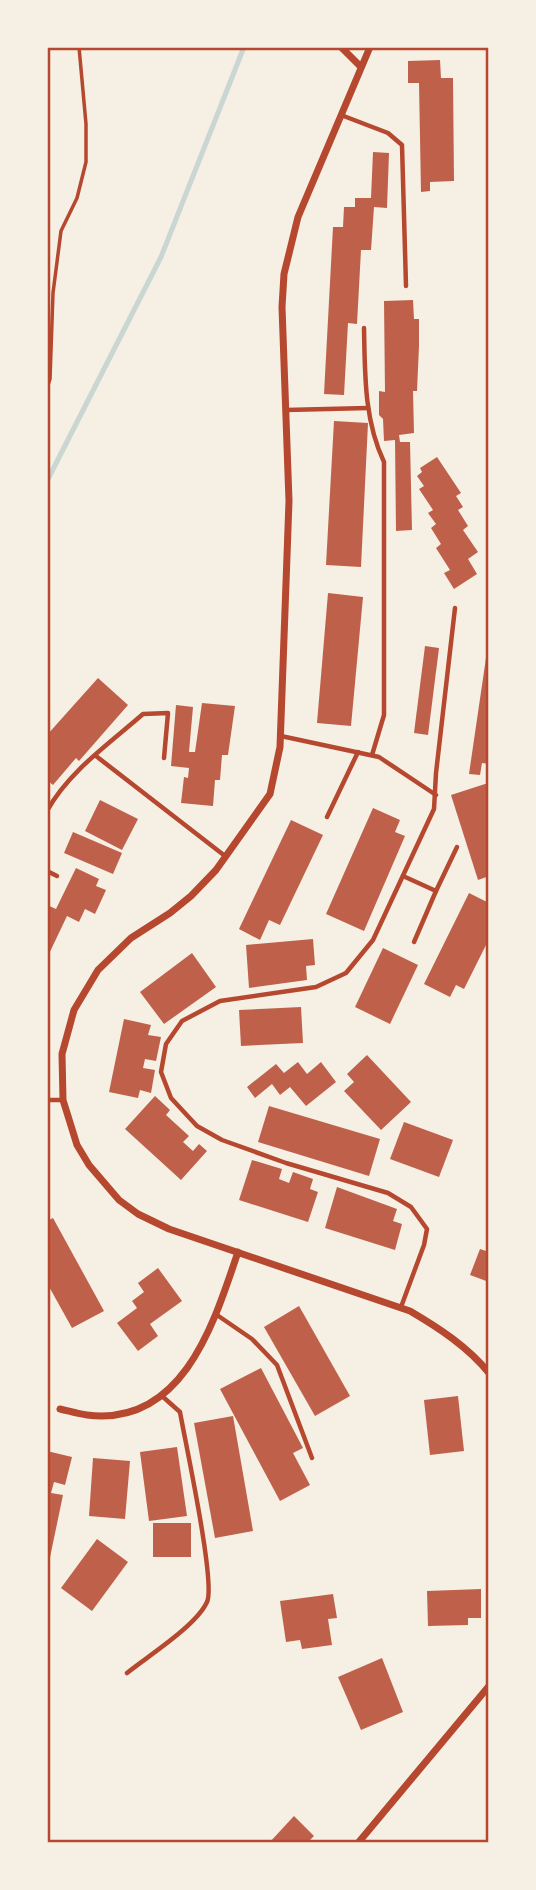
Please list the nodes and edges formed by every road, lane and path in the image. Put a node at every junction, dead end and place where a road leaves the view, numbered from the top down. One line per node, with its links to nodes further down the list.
1 (79, 47): 8 (path)
2 (341, 47): 4 (street)
3 (370, 47): 4 (street)
4 (360, 66): 5 (street)
5 (340, 114): 6 (lane); 10 (street)
6 (407, 286)
7 (364, 328): 9 (lane)
8 (47, 388)
9 (368, 408): 10 (lane); 14 (lane)
10 (286, 410): 12 (street)
11 (456, 608): 17 (lane)
12 (280, 736): 13 (lane); 21 (street)
13 (358, 752): 14 (lane); 19 (lane)
14 (372, 755): 17 (lane)
15 (96, 756): 16 (lane); 18 (lane); 21 (lane)
16 (164, 758)
17 (436, 795): 24 (lane)
18 (47, 811)
19 (327, 817)
20 (457, 847): 25 (lane)
21 (226, 856): 28 (street)
22 (47, 871): 23 (lane)
23 (57, 876)
24 (403, 876): 25 (lane); 30 (lane)
25 (436, 891): 26 (lane)
26 (414, 942)
27 (47, 1100): 28 (lane)
28 (64, 1100): 29 (street)
29 (238, 1252): 30 (street); 31 (street)
30 (401, 1307): 32 (street)
31 (217, 1315): 33 (street); 35 (lane)
32 (489, 1373)
33 (162, 1396): 34 (street); 36 (lane)
34 (60, 1409)
35 (312, 1458)
36 (127, 1673)
37 (489, 1686): 38 (street)
38 (358, 1843)

